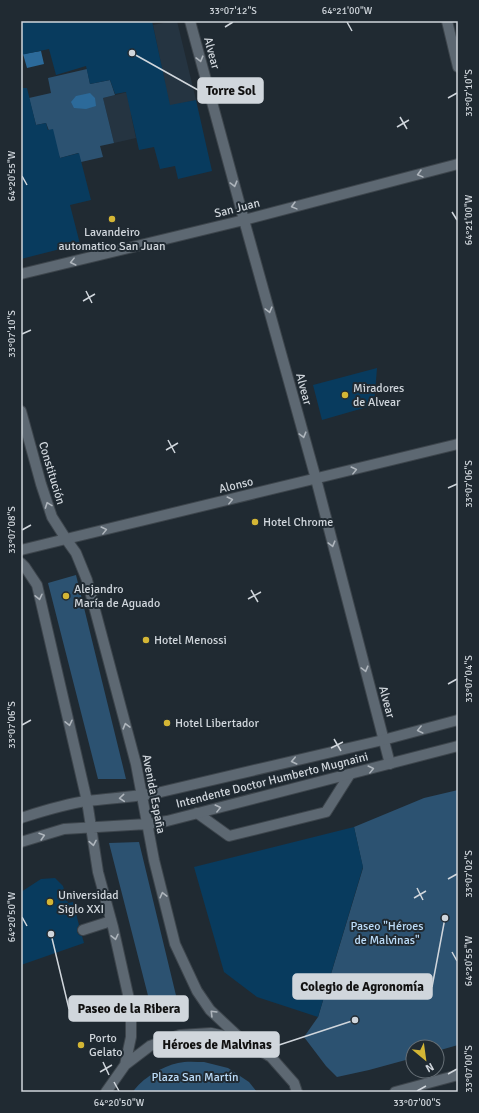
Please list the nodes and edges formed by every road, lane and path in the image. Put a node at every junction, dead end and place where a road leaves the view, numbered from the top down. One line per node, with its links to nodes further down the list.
1 (190, 21): 5 (main road, Alvear, one-way to 5)
2 (447, 21): 3 (main road)
3 (458, 67)
4 (458, 164): 5 (main road, San Juan, one-way to 5)
5 (244, 220): 6 (main road, San Juan, one-way to 6); 9 (main road, Alvear, one-way to 9)
6 (21, 274)
7 (21, 411): 10 (main road, Constitución, one-way to 7)
8 (458, 444): 9 (main road, Alonso, one-way to 8)
9 (316, 479): 10 (main road, Alonso, one-way to 9); 14 (main road, Alvear, one-way to 14)
10 (66, 539): 11 (main road, Alonso); 18 (main road, Avenida España, one-way to 10)
11 (21, 550)
12 (21, 563): 19 (main road, one-way to 19)
13 (458, 720): 14 (main road, Intendente Doctor Humberto Mugnaini, one-way to 14)
14 (383, 740): 16 (main road, Alvear); 18 (main road, Intendente Doctor Humberto Mugnaini, one-way to 18)
15 (458, 746): 16 (main road, Intendente Doctor Humberto Mugnaini)
16 (390, 764): 17 (main road, Intendente Doctor Humberto Mugnaini, one-way to 16)
17 (350, 774): 20 (main road, Intendente Doctor Humberto Mugnaini, one-way to 17); 20 (main road)
18 (141, 796): 19 (main road, Intendente Doctor Humberto Mugnaini, one-way to 19); 22 (main road, Avenida España)
19 (87, 801): 21 (main road, Intendente Doctor Humberto Mugnaini); 23 (main road)
20 (197, 813): 22 (main road, Intendente Doctor Humberto Mugnaini)
21 (21, 818)
22 (147, 824): 23 (main road, Intendente Doctor Humberto Mugnaini); 27 (main road, Avenida España, one-way to 22)
23 (91, 828): 24 (main road, Intendente Doctor Humberto Mugnaini, one-way to 23); 25 (main road, one-way to 25)
24 (21, 842)
25 (111, 921): 26 (main road); 28 (main road, one-way to 28)
26 (83, 930)
27 (242, 1040): 28 (main road); 31 (main road)
28 (125, 1065): 30 (main road)
29 (458, 1075): 32 (main road)
30 (106, 1092)
31 (297, 1092)
32 (395, 1092)

